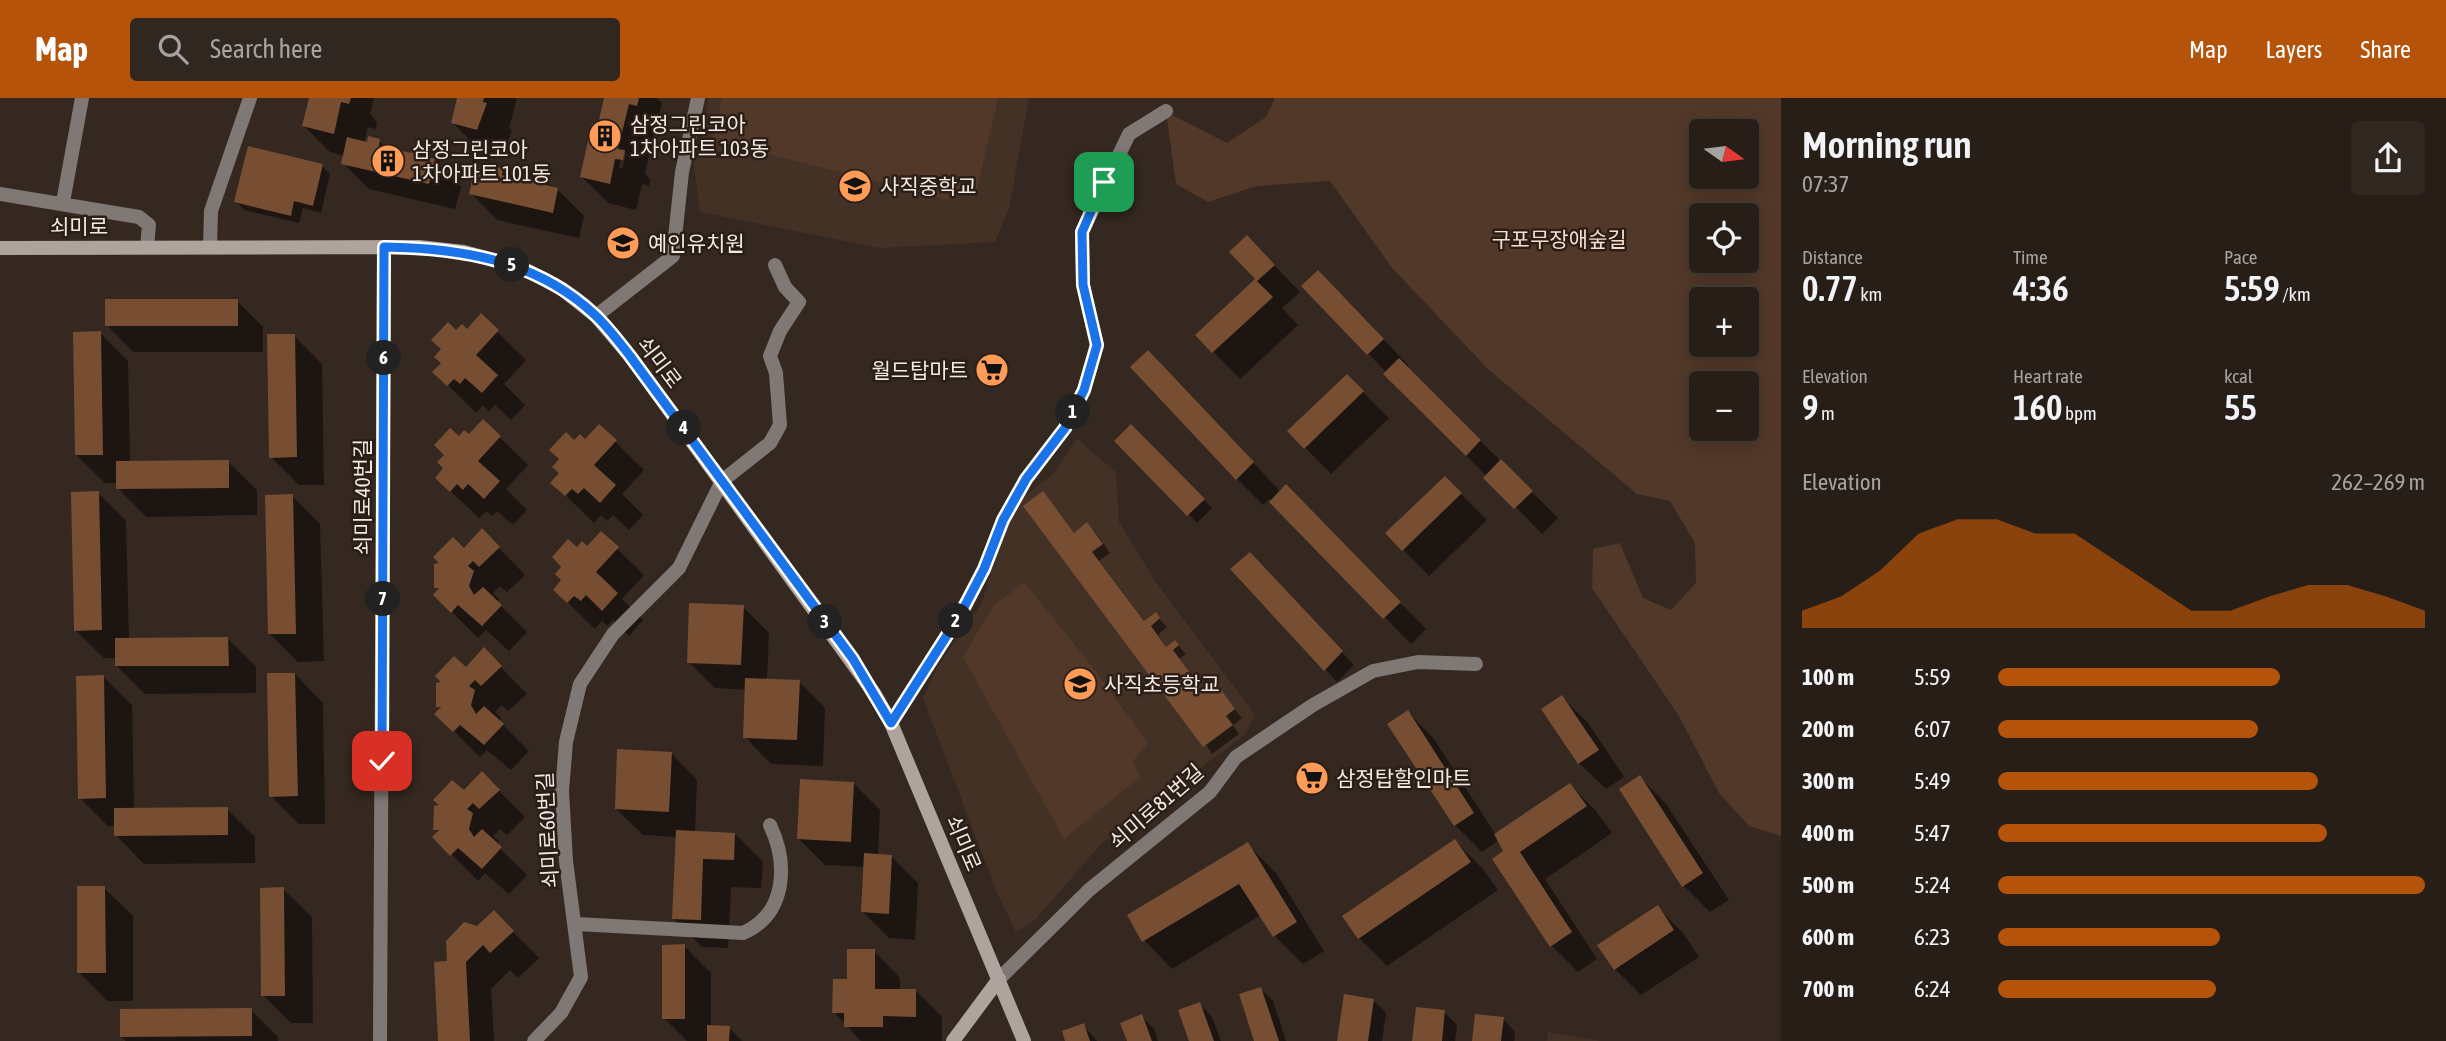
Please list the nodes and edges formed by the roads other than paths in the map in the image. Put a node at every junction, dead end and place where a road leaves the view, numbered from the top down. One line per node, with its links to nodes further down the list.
1 (82, 98): 6 (street)
2 (250, 98): 8 (street)
3 (698, 98): 12 (street)
4 (1166, 111): 15 (street)
5 (0, 194): 6 (street)
6 (63, 202): 7 (street)
7 (147, 247): 8 (main road, 쇠미로); 10 (main road, 쇠미로)
8 (210, 247): 9 (main road, 쇠미로)
9 (384, 247): 12 (main road, 쇠미로); 19 (street, 쇠미로40번길)
10 (0, 248)
11 (775, 265): 13 (street)
12 (596, 316): 13 (main road, 쇠미로)
13 (723, 481): 15 (main road, 쇠미로); 17 (street, 쇠미로60번길)
14 (1476, 664): 18 (street, 쇠미로81번길)
15 (891, 723): 18 (main road, 쇠미로)
16 (770, 825): 17 (street)
17 (576, 924): 20 (street, 쇠미로60번길)
18 (999, 979): 21 (main road); 22 (main road, 쇠미로)
19 (380, 1041)
20 (534, 1041)
21 (953, 1041)
22 (1024, 1041)

